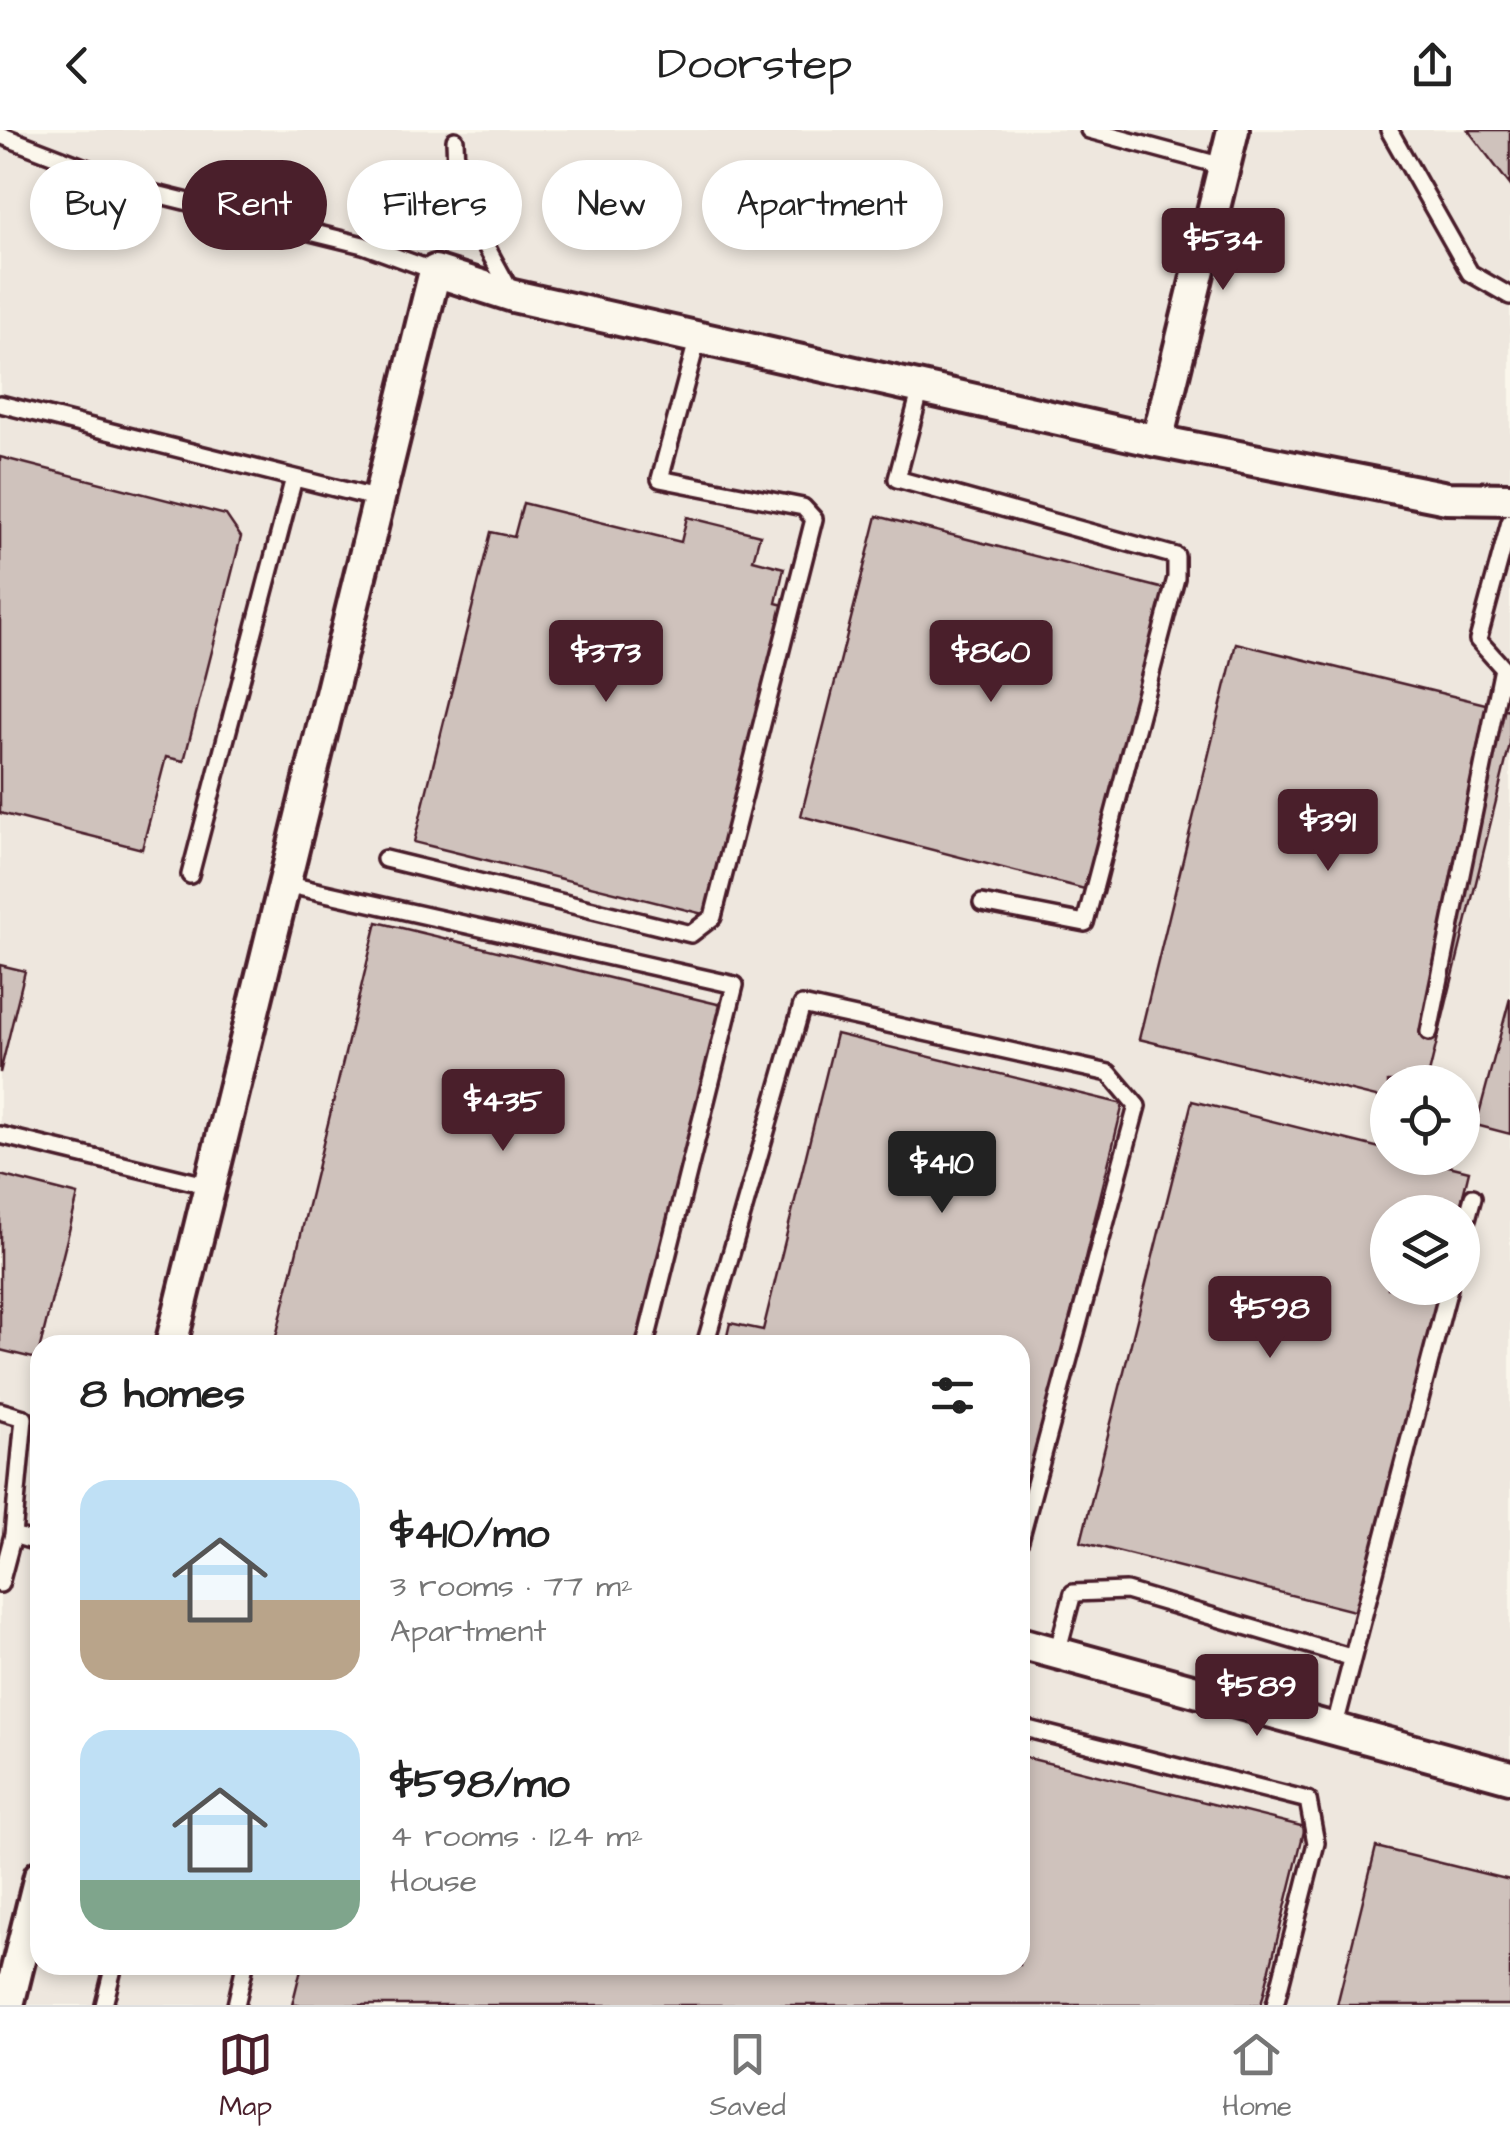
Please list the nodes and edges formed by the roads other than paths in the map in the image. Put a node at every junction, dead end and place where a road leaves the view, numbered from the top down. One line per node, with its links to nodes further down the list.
1 (1089, 130): 6 (lane)
2 (1233, 130): 6 (street)
3 (1390, 130): 9 (lane)
4 (0, 135): 7 (lane)
5 (455, 140): 8 (lane)
6 (1223, 166): 13 (street)
7 (435, 271): 8 (street); 15 (street)
8 (513, 296): 10 (street)
9 (1510, 296)
10 (698, 338): 11 (street); 18 (lane)
11 (921, 388): 13 (street); 21 (lane)
12 (0, 404): 14 (lane)
13 (1156, 441): 16 (street)
14 (294, 478): 15 (lane); 19 (lane)
15 (379, 499): 20 (street)
16 (1510, 499)
17 (1510, 522): 22 (lane)
18 (385, 859)
19 (190, 875)
20 (285, 884): 24 (street); 27 (lane)
21 (982, 903)
22 (1430, 1032)
23 (0, 1135): 24 (lane)
24 (210, 1186): 26 (street)
25 (1444, 1305): 36 (lane)
26 (173, 1335)
27 (648, 1335)
28 (708, 1335): 30 (lane)
29 (0, 1411): 31 (lane)
30 (1030, 1503)
31 (13, 1536): 32 (lane); 33 (lane)
32 (30, 1540)
33 (0, 1584)
34 (1030, 1646): 35 (street)
35 (1056, 1653): 36 (lane); 37 (street)
36 (1350, 1658): 37 (lane)
37 (1334, 1729): 39 (street)
38 (1030, 1730): 46 (lane)
39 (1510, 1776)
40 (30, 1916): 43 (street)
41 (112, 1975): 44 (lane)
42 (242, 1975): 45 (lane)
43 (8, 2005)
44 (104, 2005)
45 (236, 2005)
46 (1275, 2005)

